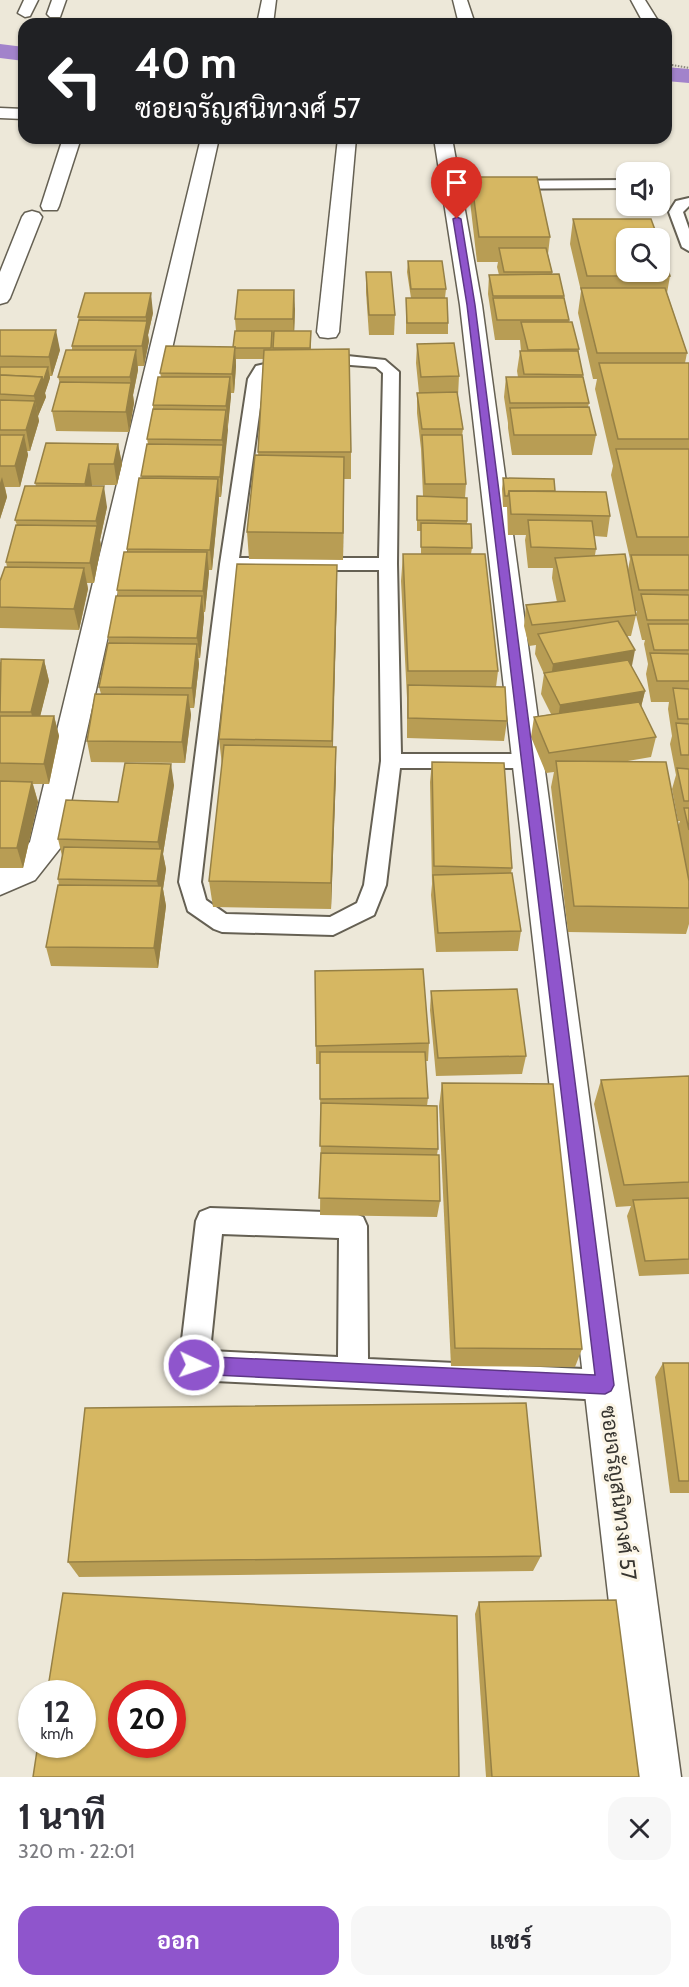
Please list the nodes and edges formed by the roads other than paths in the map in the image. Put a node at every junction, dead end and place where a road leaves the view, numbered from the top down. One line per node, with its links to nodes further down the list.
1 (270, 0): 4 (street)
2 (460, 0): 5 (street)
3 (638, 0): 6 (street)
4 (266, 18)
5 (465, 18)
6 (648, 18)
7 (0, 113): 8 (street)
8 (18, 114)
9 (70, 144): 16 (street)
10 (209, 144): 25 (street)
11 (346, 144): 20 (street)
12 (443, 144): 14 (street, ซอยจรัญสนิทวงศ์ 57)
13 (616, 184): 14 (lane)
14 (451, 185): 24 (street, ซอยจรัญสนิทวงศ์ 57)
15 (689, 202): 18 (lane)
16 (50, 206)
17 (32, 217): 19 (street)
18 (689, 248)
19 (0, 298)
20 (328, 332)
21 (229, 564): 22 (lane); 22 (lane); 23 (lane)
22 (388, 564): 23 (lane)
23 (391, 761): 24 (lane)
24 (527, 761): 27 (street, ซอยจรัญสนิทวงศ์ 57)
25 (0, 882)
26 (353, 1374): 26 (lane); 27 (lane)
27 (605, 1385): 28 (street, ซอยจรัญสนิทวงศ์ 57)
28 (655, 1777)

